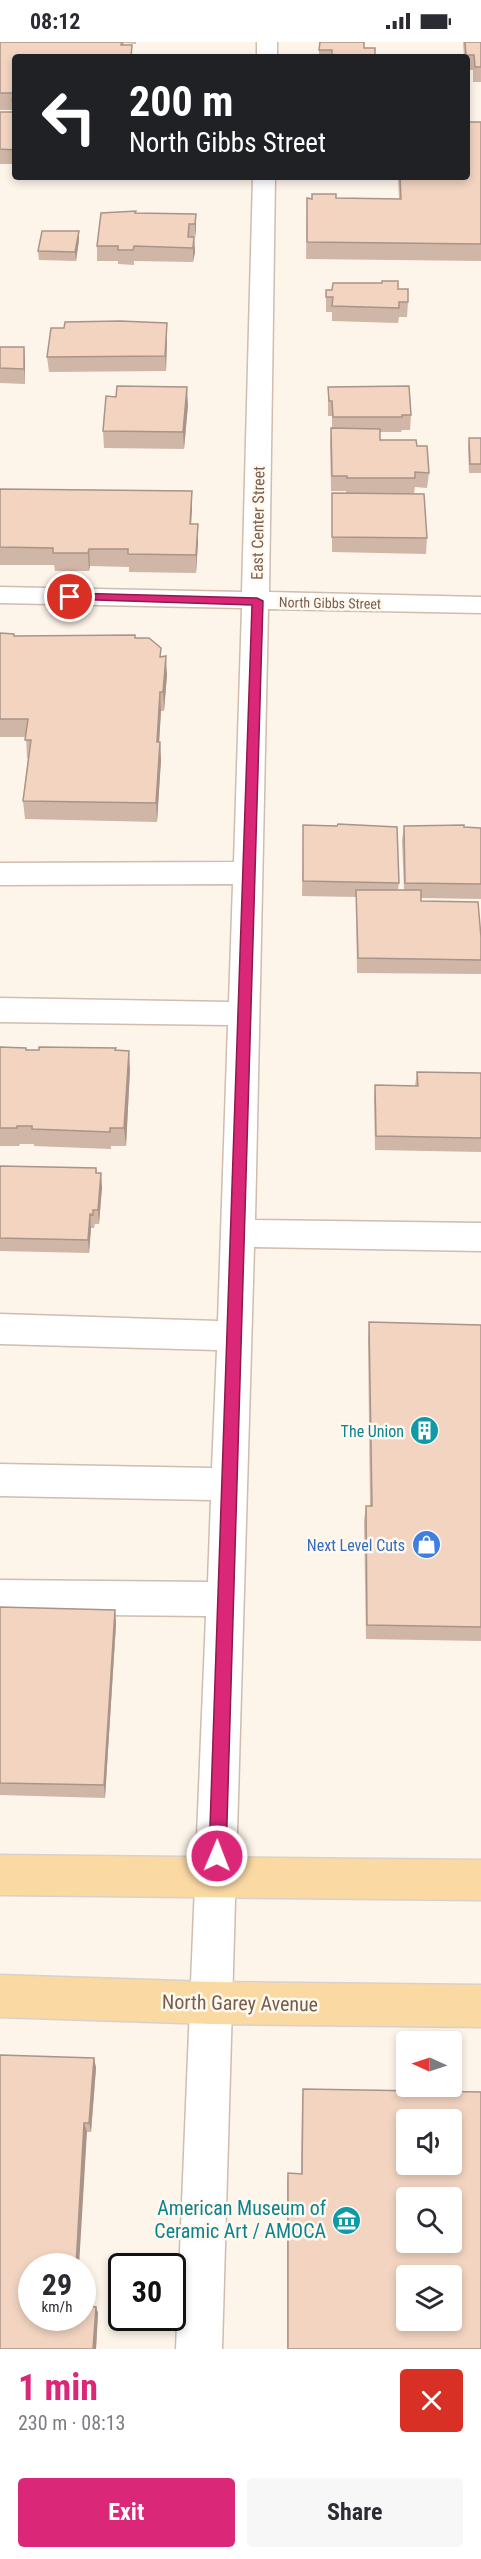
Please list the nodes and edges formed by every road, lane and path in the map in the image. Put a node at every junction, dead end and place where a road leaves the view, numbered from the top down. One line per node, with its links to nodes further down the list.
1 (264, 180): 3 (street, East Center Street)
2 (0, 595): 3 (street, North Gibbs Street)
3 (257, 601): 4 (street, North Gibbs Street); 5 (street, East Center Street)
4 (481, 606)
5 (248, 873): 6 (street); 8 (street, East Center Street)
6 (0, 874)
7 (0, 1010): 8 (street)
8 (243, 1014): 9 (street, East Center Street)
9 (237, 1233): 10 (street); 12 (street, East Center Street)
10 (481, 1237)
11 (0, 1329): 12 (street)
12 (233, 1336): 14 (street, East Center Street)
13 (0, 1480): 14 (street)
14 (228, 1484): 16 (street, East Center Street)
15 (0, 1597): 16 (street)
16 (225, 1599): 18 (street, East Center Street)
17 (0, 1875): 18 (main road)
18 (217, 1876): 19 (main road); 21 (street, East Center Street)
19 (481, 1880)
20 (0, 1996): 21 (main road, North Garey Avenue)
21 (212, 2003): 22 (main road, North Garey Avenue); 23 (street, East Center Street)
22 (481, 2006)
23 (199, 2349)

